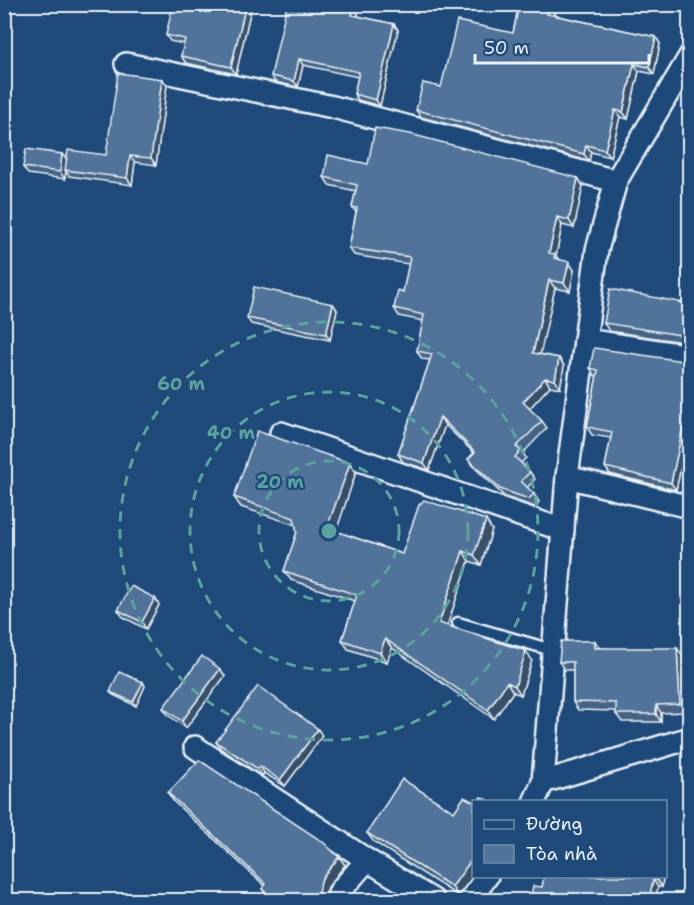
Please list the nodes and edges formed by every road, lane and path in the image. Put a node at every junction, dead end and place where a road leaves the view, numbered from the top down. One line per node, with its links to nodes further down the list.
1 (690, 56): 3 (street)
2 (126, 64): 3 (street)
3 (616, 181): 4 (street)
4 (585, 340): 5 (street); 7 (street)
5 (690, 356)
6 (281, 433): 9 (street)
7 (567, 477): 8 (street); 9 (street)
8 (690, 507)
9 (563, 530): 11 (street)
10 (458, 623): 11 (lane)
11 (552, 650): 14 (street)
12 (690, 738): 14 (street)
13 (195, 747): 16 (street)
14 (543, 782): 15 (street)
15 (534, 800)
16 (368, 860): 18 (street); 19 (street)
17 (486, 878): 20 (street)
18 (337, 900)
19 (433, 900)
20 (470, 900)

